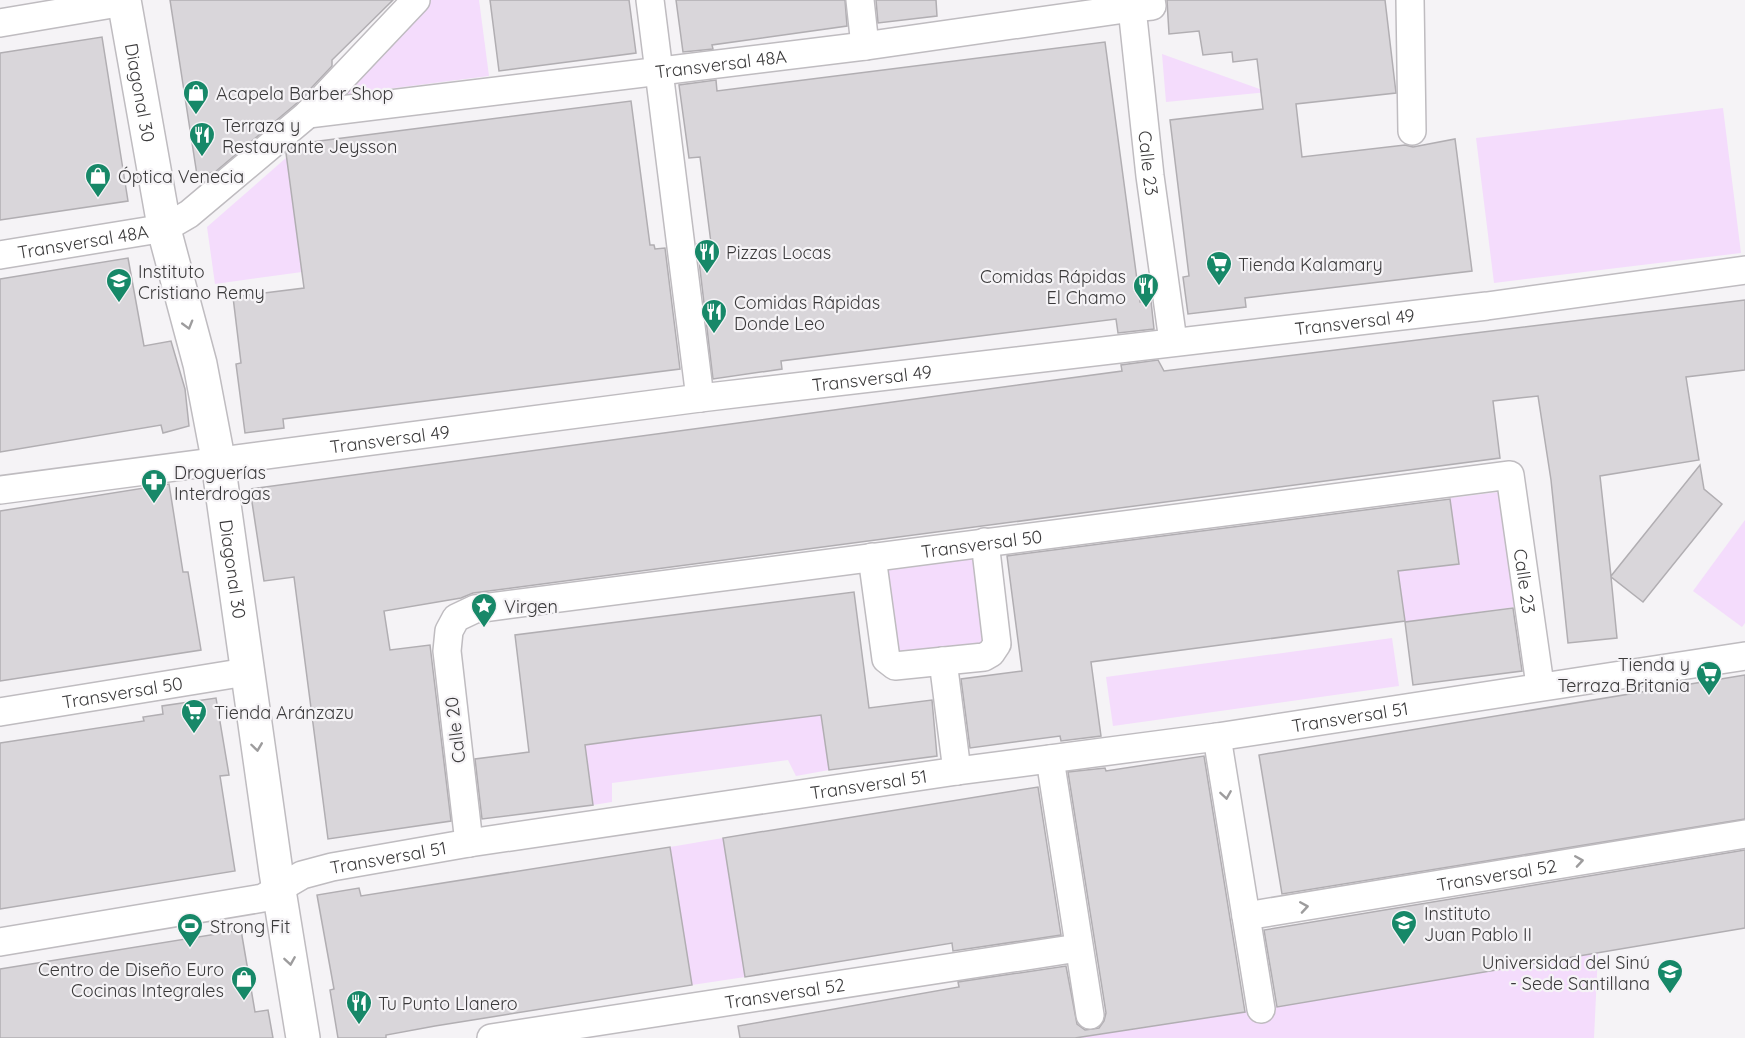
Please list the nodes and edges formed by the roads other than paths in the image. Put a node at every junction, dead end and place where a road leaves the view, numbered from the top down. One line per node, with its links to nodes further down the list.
1 (416, 0): 10 (street)
2 (651, 0): 9 (street)
3 (860, 0): 8 (street)
4 (1410, 0): 11 (street)
5 (124, 1): 7 (street); 12 (street, Diagonal 30)
6 (1142, 4): 8 (street, Transversal 48A); 15 (street, Calle 23)
7 (0, 23)
8 (865, 46): 9 (street, Transversal 48A)
9 (659, 72): 10 (street, Transversal 48A); 16 (street)
10 (308, 114): 12 (street)
11 (1412, 131)
12 (165, 228): 13 (street, Transversal 48A); 17 (street, Diagonal 30, one-way to 17)
13 (0, 255)
14 (1745, 270): 15 (street, Transversal 49)
15 (1173, 341): 16 (street, Transversal 49)
16 (700, 398): 17 (street, Transversal 49)
17 (217, 461): 19 (street, Transversal 49); 25 (street, Diagonal 30)
18 (1510, 475): 20 (street, Transversal 50); 26 (street, Calle 23)
19 (0, 490)
20 (985, 542): 21 (street, Transversal 50); 24 (street)
21 (872, 557): 22 (street, Transversal 50); 24 (street)
22 (456, 618): 32 (street, Calle 20)
23 (1745, 656): 26 (street, Transversal 51)
24 (943, 661): 30 (street)
25 (246, 672): 27 (street, Transversal 50); 33 (street, Diagonal 30, one-way to 33)
26 (1540, 685): 28 (street, Transversal 51)
27 (0, 712)
28 (1217, 737): 29 (street, Transversal 51); 34 (street, one-way to 34)
29 (1050, 759): 30 (street, Transversal 51); 36 (street)
30 (957, 771): 32 (street, Transversal 51)
31 (1745, 834): 34 (street, Transversal 52, one-way to 31)
32 (469, 843): 33 (street, Transversal 51)
33 (278, 888): 35 (street, Transversal 51); 39 (street, Diagonal 30, one-way to 39)
34 (1246, 916): 37 (street)
35 (0, 942)
36 (1078, 948): 38 (street); 40 (street, Transversal 52)
37 (1261, 1009)
38 (1090, 1015)
39 (303, 1038)
40 (491, 1038)

